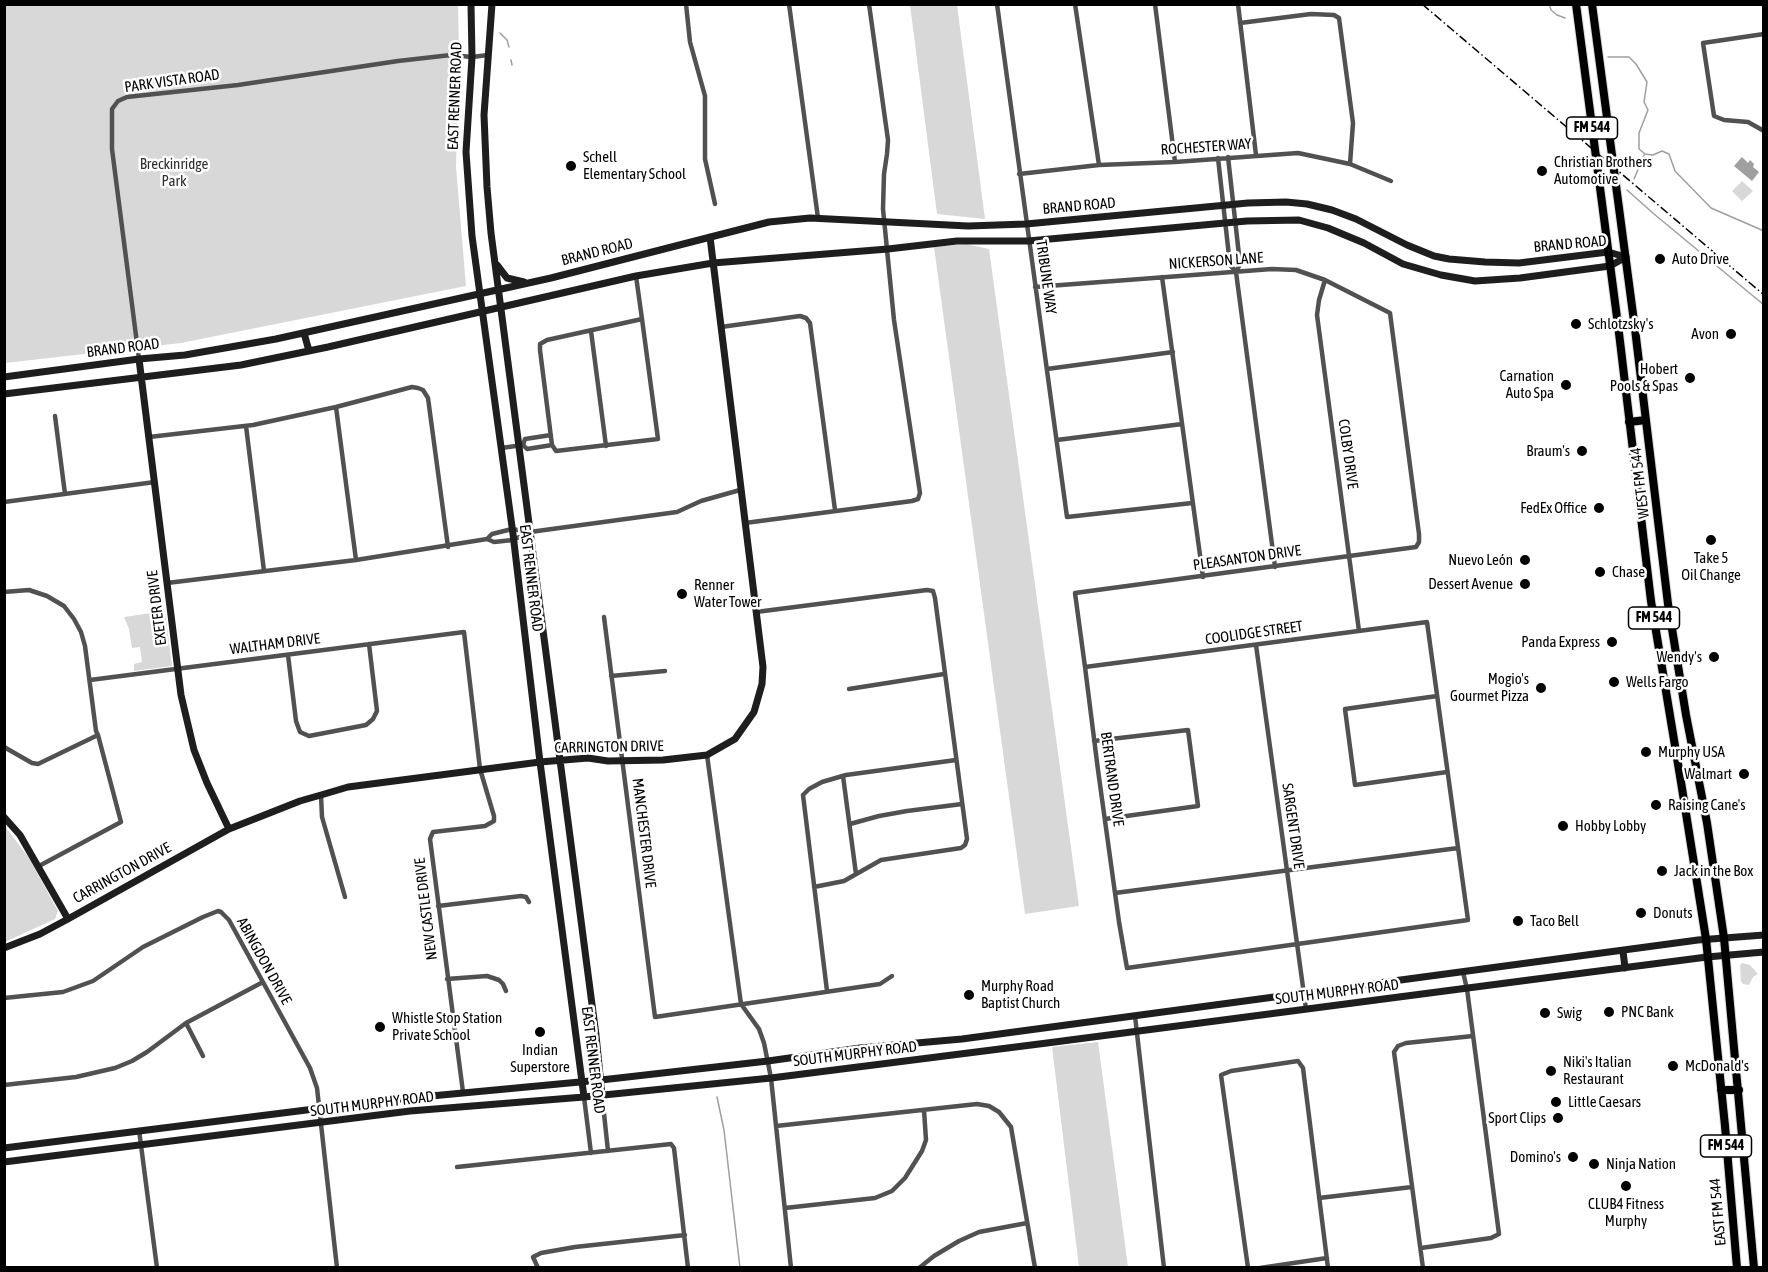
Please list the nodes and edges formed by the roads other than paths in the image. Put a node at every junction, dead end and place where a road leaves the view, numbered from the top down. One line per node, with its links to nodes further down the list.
1 (471, 4): 15 (main road, EAST RENNER ROAD)
2 (492, 4): 14 (main road, EAST RENNER ROAD)
3 (686, 4): 25 (street)
4 (789, 4): 28 (street)
5 (869, 4): 29 (street)
6 (997, 4): 23 (street, TRIBUNE WAY)
7 (1076, 4): 22 (street)
8 (1155, 4): 20 (street)
9 (1238, 4): 12 (street)
10 (1576, 4): 36 (main road, WEST FM 544 / FM 544)
11 (1592, 4): 37 (main road, WEST FM 544 / FM 544)
12 (1240, 23): 17 (street); 21 (street)
13 (1764, 34): 16 (street)
14 (488, 55): 15 (street, PARK VISTA ROAD); 38 (main road, EAST RENNER ROAD)
15 (472, 57): 50 (main road, EAST RENNER ROAD); 59 (street, PARK VISTA ROAD)
16 (1764, 131)
17 (1256, 155): 18 (street, ROCHESTER WAY); 21 (street, ROCHESTER WAY)
18 (1228, 157): 19 (street, ROCHESTER WAY); 26 (street)
19 (1218, 158): 20 (street, ROCHESTER WAY); 27 (street)
20 (1175, 162): 22 (street, ROCHESTER WAY)
21 (1350, 164): 24 (street, ROCHESTER WAY)
22 (1099, 165): 23 (street, ROCHESTER WAY)
23 (1019, 174): 32 (street, TRIBUNE WAY)
24 (1391, 181)
25 (715, 204)
26 (1232, 205): 27 (main road, BRAND ROAD); 30 (street); 40 (main road, BRAND ROAD)
27 (1224, 206): 31 (street); 32 (main road, BRAND ROAD)
28 (818, 218): 29 (main road, BRAND ROAD); 33 (main road, BRAND ROAD)
29 (885, 222): 32 (main road, BRAND ROAD); 35 (street)
30 (1234, 222): 31 (main road, BRAND ROAD); 42 (street); 45 (main road, BRAND ROAD)
31 (1226, 223): 34 (main road, BRAND ROAD); 42 (street)
32 (1026, 224): 34 (street, TRIBUNE WAY)
33 (710, 237): 39 (main road, CARRINGTON DRIVE); 47 (main road, BRAND ROAD)
34 (1028, 241): 35 (main road, BRAND ROAD); 48 (street, TRIBUNE WAY)
35 (888, 249): 39 (main road, BRAND ROAD); 82 (street)
36 (1608, 252): 37 (main road, BRAND ROAD); 40 (main road, BRAND ROAD); 41 (main road, WEST FM 544 / FM 544)
37 (1626, 257): 41 (main road, BRAND ROAD); 66 (main road, WEST FM 544 / FM 544)
38 (495, 258): 47 (main road); 49 (main road, EAST RENNER ROAD)
39 (713, 263): 43 (main road, BRAND ROAD); 54 (main road, CARRINGTON DRIVE)
40 (1519, 263): 45 (main road)
41 (1610, 266): 45 (main road, BRAND ROAD); 67 (main road, WEST FM 544 / FM 544)
42 (1236, 272): 44 (street, NICKERSON LANE); 46 (street, NICKERSON LANE); 94 (street)
43 (636, 276): 51 (main road, BRAND ROAD); 53 (street)
44 (1162, 277): 48 (street, NICKERSON LANE); 58 (street)
45 (1520, 278)
46 (1325, 280): 90 (street, NICKERSON LANE); 92 (street, COLBY DRIVE)
47 (529, 283): 49 (main road, BRAND ROAD)
48 (1035, 287): 60 (street, TRIBUNE WAY)
49 (499, 290): 50 (main road, BRAND ROAD); 51 (main road, EAST RENNER ROAD)
50 (480, 294): 52 (main road, EAST RENNER ROAD); 56 (main road, BRAND ROAD)
51 (501, 306): 52 (main road, BRAND ROAD); 73 (main road, EAST RENNER ROAD)
52 (482, 311): 57 (main road, BRAND ROAD); 75 (main road, EAST RENNER ROAD)
53 (642, 319): 55 (street); 74 (street)
54 (721, 327): 78 (main road, CARRINGTON DRIVE); 82 (street)
55 (591, 331): 70 (street); 74 (street)
56 (304, 333): 57 (main road); 59 (main road, BRAND ROAD)
57 (309, 351): 61 (main road, BRAND ROAD)
58 (1173, 352): 60 (street); 68 (street)
59 (139, 359): 61 (main road, EXETER DRIVE); 62 (main road, BRAND ROAD)
60 (1047, 369): 72 (street, TRIBUNE WAY)
61 (141, 376): 63 (main road, BRAND ROAD); 71 (main road, EXETER DRIVE)
62 (4, 377)
63 (4, 394)
64 (336, 407): 69 (street); 91 (street); 93 (street)
65 (55, 416): 79 (street)
66 (1646, 420): 67 (main road); 84 (main road, WEST FM 544 / FM 544)
67 (1629, 422): 85 (main road, WEST FM 544 / FM 544)
68 (1182, 424): 72 (street); 81 (street)
69 (246, 426): 71 (street); 95 (street)
70 (550, 435): 73 (street); 76 (street)
71 (149, 437): 77 (main road, EXETER DRIVE)
72 (1057, 440): 81 (street, TRIBUNE WAY)
73 (520, 445): 75 (street); 76 (street); 87 (main road, EAST RENNER ROAD)
74 (606, 446): 76 (street)
75 (501, 448): 86 (main road, EAST RENNER ROAD)
76 (553, 448)
77 (155, 482): 79 (street); 97 (main road, EXETER DRIVE)
78 (740, 490): 83 (main road, CARRINGTON DRIVE); 87 (street)
79 (65, 494): 80 (street)
80 (4, 502)
81 (1192, 503): 96 (street)
82 (835, 510): 83 (street)
83 (745, 522): 100 (main road, CARRINGTON DRIVE)
84 (1659, 526): 85 (main road); 115 (main road, WEST FM 544 / FM 544)
85 (1642, 528): 116 (main road, WEST FM 544 / FM 544)
86 (512, 529): 87 (street); 88 (street); 89 (main road, EAST RENNER ROAD)
87 (530, 532): 89 (street); 121 (main road, EAST RENNER ROAD)
88 (487, 539): 89 (street); 91 (street)
89 (513, 540): 124 (main road, EAST RENNER ROAD)
90 (1419, 542): 92 (street, PLEASANTON DRIVE)
91 (448, 547): 93 (street)
92 (1349, 556): 94 (street, PLEASANTON DRIVE); 103 (street, COLBY DRIVE)
93 (356, 560): 95 (street)
94 (1275, 567): 96 (street, PLEASANTON DRIVE)
95 (264, 571): 97 (street)
96 (1203, 577): 99 (street, PLEASANTON DRIVE)
97 (167, 583): 108 (main road, EXETER DRIVE)
98 (4, 592): 112 (street)
99 (1075, 593): 107 (street, BERTRAND DRIVE)
100 (756, 612): 110 (street); 120 (main road, CARRINGTON DRIVE)
101 (604, 617): 111 (street, MANCHESTER DRIVE)
102 (464, 632): 104 (street, WALTHAM DRIVE); 125 (street, NEW CASTLE DRIVE)
103 (1359, 632): 105 (street, COOLIDGE STREET); 114 (street, COOLIDGE STREET)
104 (369, 644): 106 (street, WALTHAM DRIVE); 106 (street)
105 (1256, 645): 107 (street, COOLIDGE STREET); 136 (street, SARGENT DRIVE)
106 (288, 654): 108 (street, WALTHAM DRIVE)
107 (1084, 667): 118 (street, BERTRAND DRIVE)
108 (177, 669): 112 (street, WALTHAM DRIVE); 133 (main road, EXETER DRIVE)
109 (665, 671): 111 (street)
110 (944, 674): 113 (street); 123 (street)
111 (611, 676): 122 (street, MANCHESTER DRIVE)
112 (90, 680): 117 (street)
113 (849, 689)
114 (1437, 696): 126 (street); 126 (street)
115 (1684, 705): 116 (main road); 145 (main road, WEST FM 544 / FM 544)
116 (1669, 707): 146 (main road, WEST FM 544 / FM 544)
117 (98, 735): 119 (street); 135 (street)
118 (1095, 741): 131 (street, BERTRAND DRIVE); 131 (street)
119 (4, 747)
120 (707, 755): 122 (main road, CARRINGTON DRIVE); 165 (street)
121 (560, 760): 122 (main road, CARRINGTON DRIVE); 124 (main road, CARRINGTON DRIVE); 176 (main road, EAST RENNER ROAD)
122 (622, 760): 165 (street, MANCHESTER DRIVE)
123 (956, 760): 127 (street); 129 (street)
124 (540, 762): 125 (main road, CARRINGTON DRIVE); 177 (main road, EAST RENNER ROAD)
125 (480, 769): 128 (main road, CARRINGTON DRIVE); 142 (street, NEW CASTLE DRIVE)
126 (1447, 772): 134 (street)
127 (843, 776): 132 (street); 138 (street)
128 (321, 795): 133 (main road, CARRINGTON DRIVE); 140 (street)
129 (962, 804): 132 (street); 137 (street)
130 (4, 817): 135 (main road)
131 (1105, 819): 139 (street, BERTRAND DRIVE)
132 (850, 824): 137 (street)
133 (229, 829): 143 (main road, CARRINGTON DRIVE)
134 (1458, 848): 136 (street); 147 (street)
135 (39, 866): 143 (main road)
136 (1287, 870): 139 (street); 147 (street, SARGENT DRIVE)
137 (856, 874): 138 (street)
138 (814, 887): 162 (street)
139 (1115, 893): 147 (street, BERTRAND DRIVE)
140 (345, 897)
141 (529, 902): 142 (street)
142 (438, 906): 158 (street, NEW CASTLE DRIVE)
143 (68, 919): 148 (main road, CARRINGTON DRIVE)
144 (1764, 935): 145 (main road, SOUTH MURPHY ROAD)
145 (1724, 938): 146 (main road, SOUTH MURPHY ROAD); 151 (main road, WEST FM 544 / FM 544)
146 (1706, 939): 149 (main road, SOUTH MURPHY ROAD); 152 (main road, EAST FM 544 / FM 544)
147 (1297, 943): 163 (street, SARGENT DRIVE)
148 (4, 948)
149 (1623, 951): 153 (main road, SOUTH MURPHY ROAD); 154 (main road)
150 (1764, 952): 151 (main road, SOUTH MURPHY ROAD)
151 (1725, 956): 152 (main road, SOUTH MURPHY ROAD); 180 (main road, EAST FM 544 / FM 544)
152 (1707, 957): 154 (main road, SOUTH MURPHY ROAD); 179 (main road, EAST FM 544 / FM 544)
153 (1557, 960): 155 (main road, SOUTH MURPHY ROAD); 157 (main road)
154 (1625, 968): 157 (main road, SOUTH MURPHY ROAD)
155 (1463, 972): 160 (street); 163 (main road, SOUTH MURPHY ROAD)
156 (892, 976): 162 (street)
157 (1559, 976): 160 (main road, SOUTH MURPHY ROAD)
158 (447, 979): 161 (street); 181 (street, NEW CASTLE DRIVE)
159 (263, 982): 164 (street, ABINGDON DRIVE); 168 (street); 184 (street, ABINGDON DRIVE)
160 (1467, 989): 166 (main road, SOUTH MURPHY ROAD); 170 (street)
161 (506, 991)
162 (827, 991): 165 (street)
163 (1304, 993): 166 (street, SARGENT DRIVE); 167 (main road, SOUTH MURPHY ROAD)
164 (4, 998)
165 (741, 1004): 174 (street)
166 (1306, 1009): 169 (main road, SOUTH MURPHY ROAD)
167 (1134, 1016): 169 (street); 171 (main road, SOUTH MURPHY ROAD)
168 (186, 1023): 172 (street); 178 (street)
169 (1136, 1031): 173 (main road, SOUTH MURPHY ROAD); 209 (street)
170 (1473, 1036): 195 (street); 200 (street)
171 (924, 1043): 173 (main road); 174 (main road, SOUTH MURPHY ROAD)
172 (203, 1056)
173 (926, 1058): 175 (main road, SOUTH MURPHY ROAD)
174 (768, 1061): 175 (street); 176 (main road, SOUTH MURPHY ROAD)
175 (771, 1078): 182 (main road, SOUTH MURPHY ROAD); 187 (street)
176 (601, 1080): 177 (main road, SOUTH MURPHY ROAD); 182 (main road, EAST RENNER ROAD)
177 (583, 1082): 181 (main road, SOUTH MURPHY ROAD); 183 (main road, EAST RENNER ROAD)
178 (4, 1085)
179 (1721, 1090): 180 (main road); 214 (main road, EAST FM 544 / FM 544)
180 (1738, 1090): 215 (main road, EAST FM 544 / FM 544)
181 (463, 1092): 184 (main road, SOUTH MURPHY ROAD)
182 (602, 1095): 183 (main road, SOUTH MURPHY ROAD); 191 (street, EAST RENNER ROAD)
183 (584, 1096): 186 (main road, SOUTH MURPHY ROAD); 192 (street, EAST RENNER ROAD)
184 (319, 1108): 186 (street, ABINGDON DRIVE); 188 (main road, SOUTH MURPHY ROAD)
185 (924, 1110): 187 (street); 197 (street); 198 (street)
186 (320, 1123): 189 (main road, SOUTH MURPHY ROAD); 203 (street, ABINGDON DRIVE)
187 (776, 1126): 197 (street)
188 (139, 1130): 189 (street); 190 (main road, SOUTH MURPHY ROAD)
189 (141, 1146): 193 (main road, SOUTH MURPHY ROAD); 202 (street)
190 (4, 1148)
191 (608, 1151): 192 (street); 199 (street)
192 (591, 1153): 194 (street)
193 (4, 1162)
194 (457, 1167)
195 (1412, 1187): 196 (street); 200 (street)
196 (1319, 1198): 201 (street); 210 (street)
197 (785, 1208): 206 (street)
198 (1027, 1223): 207 (street); 208 (street)
199 (685, 1234): 204 (street); 205 (street)
200 (1421, 1248): 213 (street)
201 (1327, 1258): 211 (street); 212 (street)
202 (156, 1268)
203 (337, 1268)
204 (538, 1268)
205 (688, 1268)
206 (791, 1268)
207 (919, 1268)
208 (1035, 1268)
209 (1164, 1268)
210 (1248, 1268)
211 (1260, 1268)
212 (1328, 1268)
213 (1424, 1268)
214 (1737, 1268)
215 (1754, 1268)

